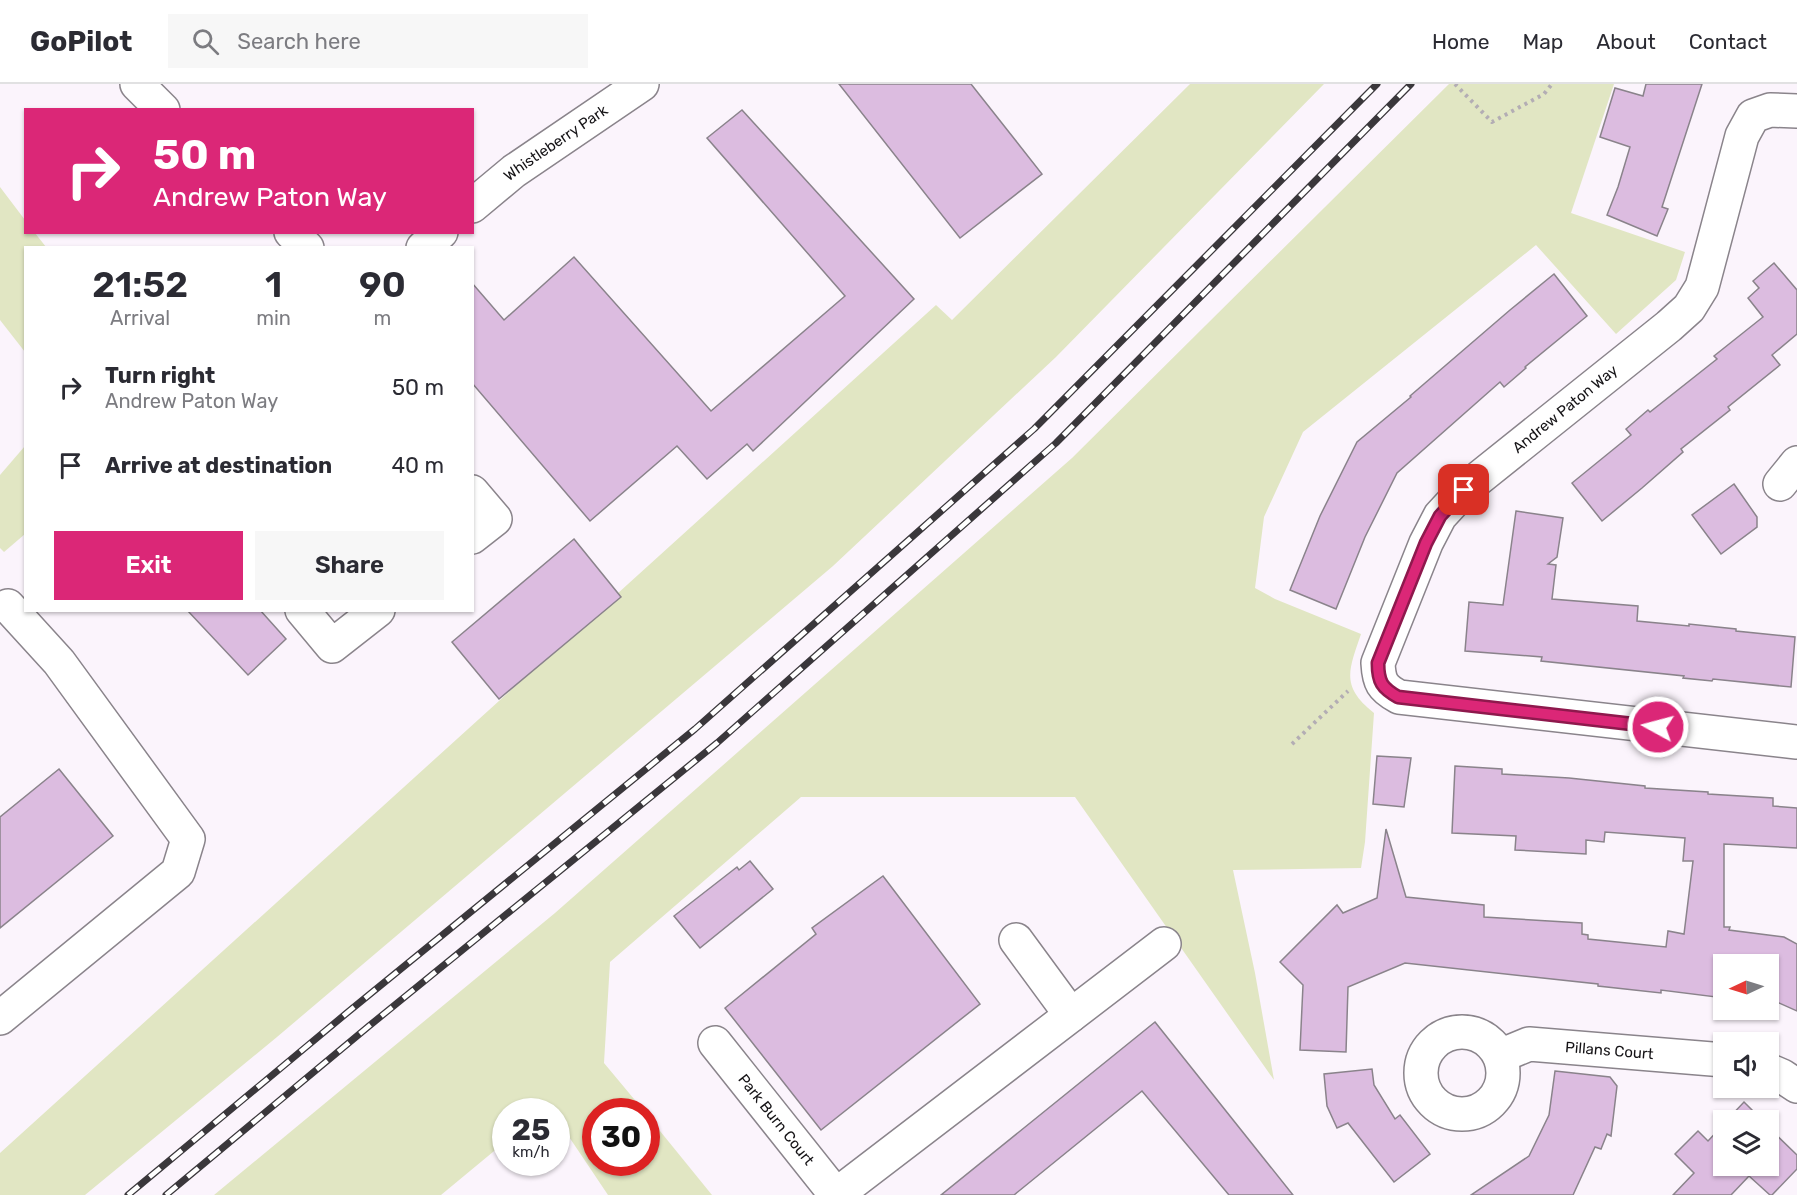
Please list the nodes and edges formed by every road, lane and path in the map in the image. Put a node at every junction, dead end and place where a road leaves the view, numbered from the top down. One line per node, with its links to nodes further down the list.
1 (136, 84): 5 (street)
2 (642, 84): 7 (street, Whistleberry Park)
3 (1455, 84): 4 (path)
4 (1552, 84)
5 (161, 108)
6 (1797, 111): 17 (street, Andrew Paton Way)
7 (474, 204)
8 (293, 234): 10 (street)
9 (439, 234): 11 (street)
10 (305, 246)
11 (425, 246)
12 (474, 494): 13 (street)
13 (474, 535)
14 (11, 603): 23 (street)
15 (304, 612): 16 (street)
16 (375, 612)
17 (1378, 663): 18 (street); 19 (path)
18 (1797, 742)
19 (1292, 744)
20 (1016, 940): 22 (street)
21 (1164, 944): 22 (street)
22 (1071, 1015): 29 (street)
23 (0, 1018)
24 (715, 1043): 29 (street, Park Burn Court)
25 (1500, 1056): 26 (street, Pillans Court)
26 (1713, 1059)
27 (1779, 1075): 28 (street)
28 (1797, 1086)
29 (836, 1195)

